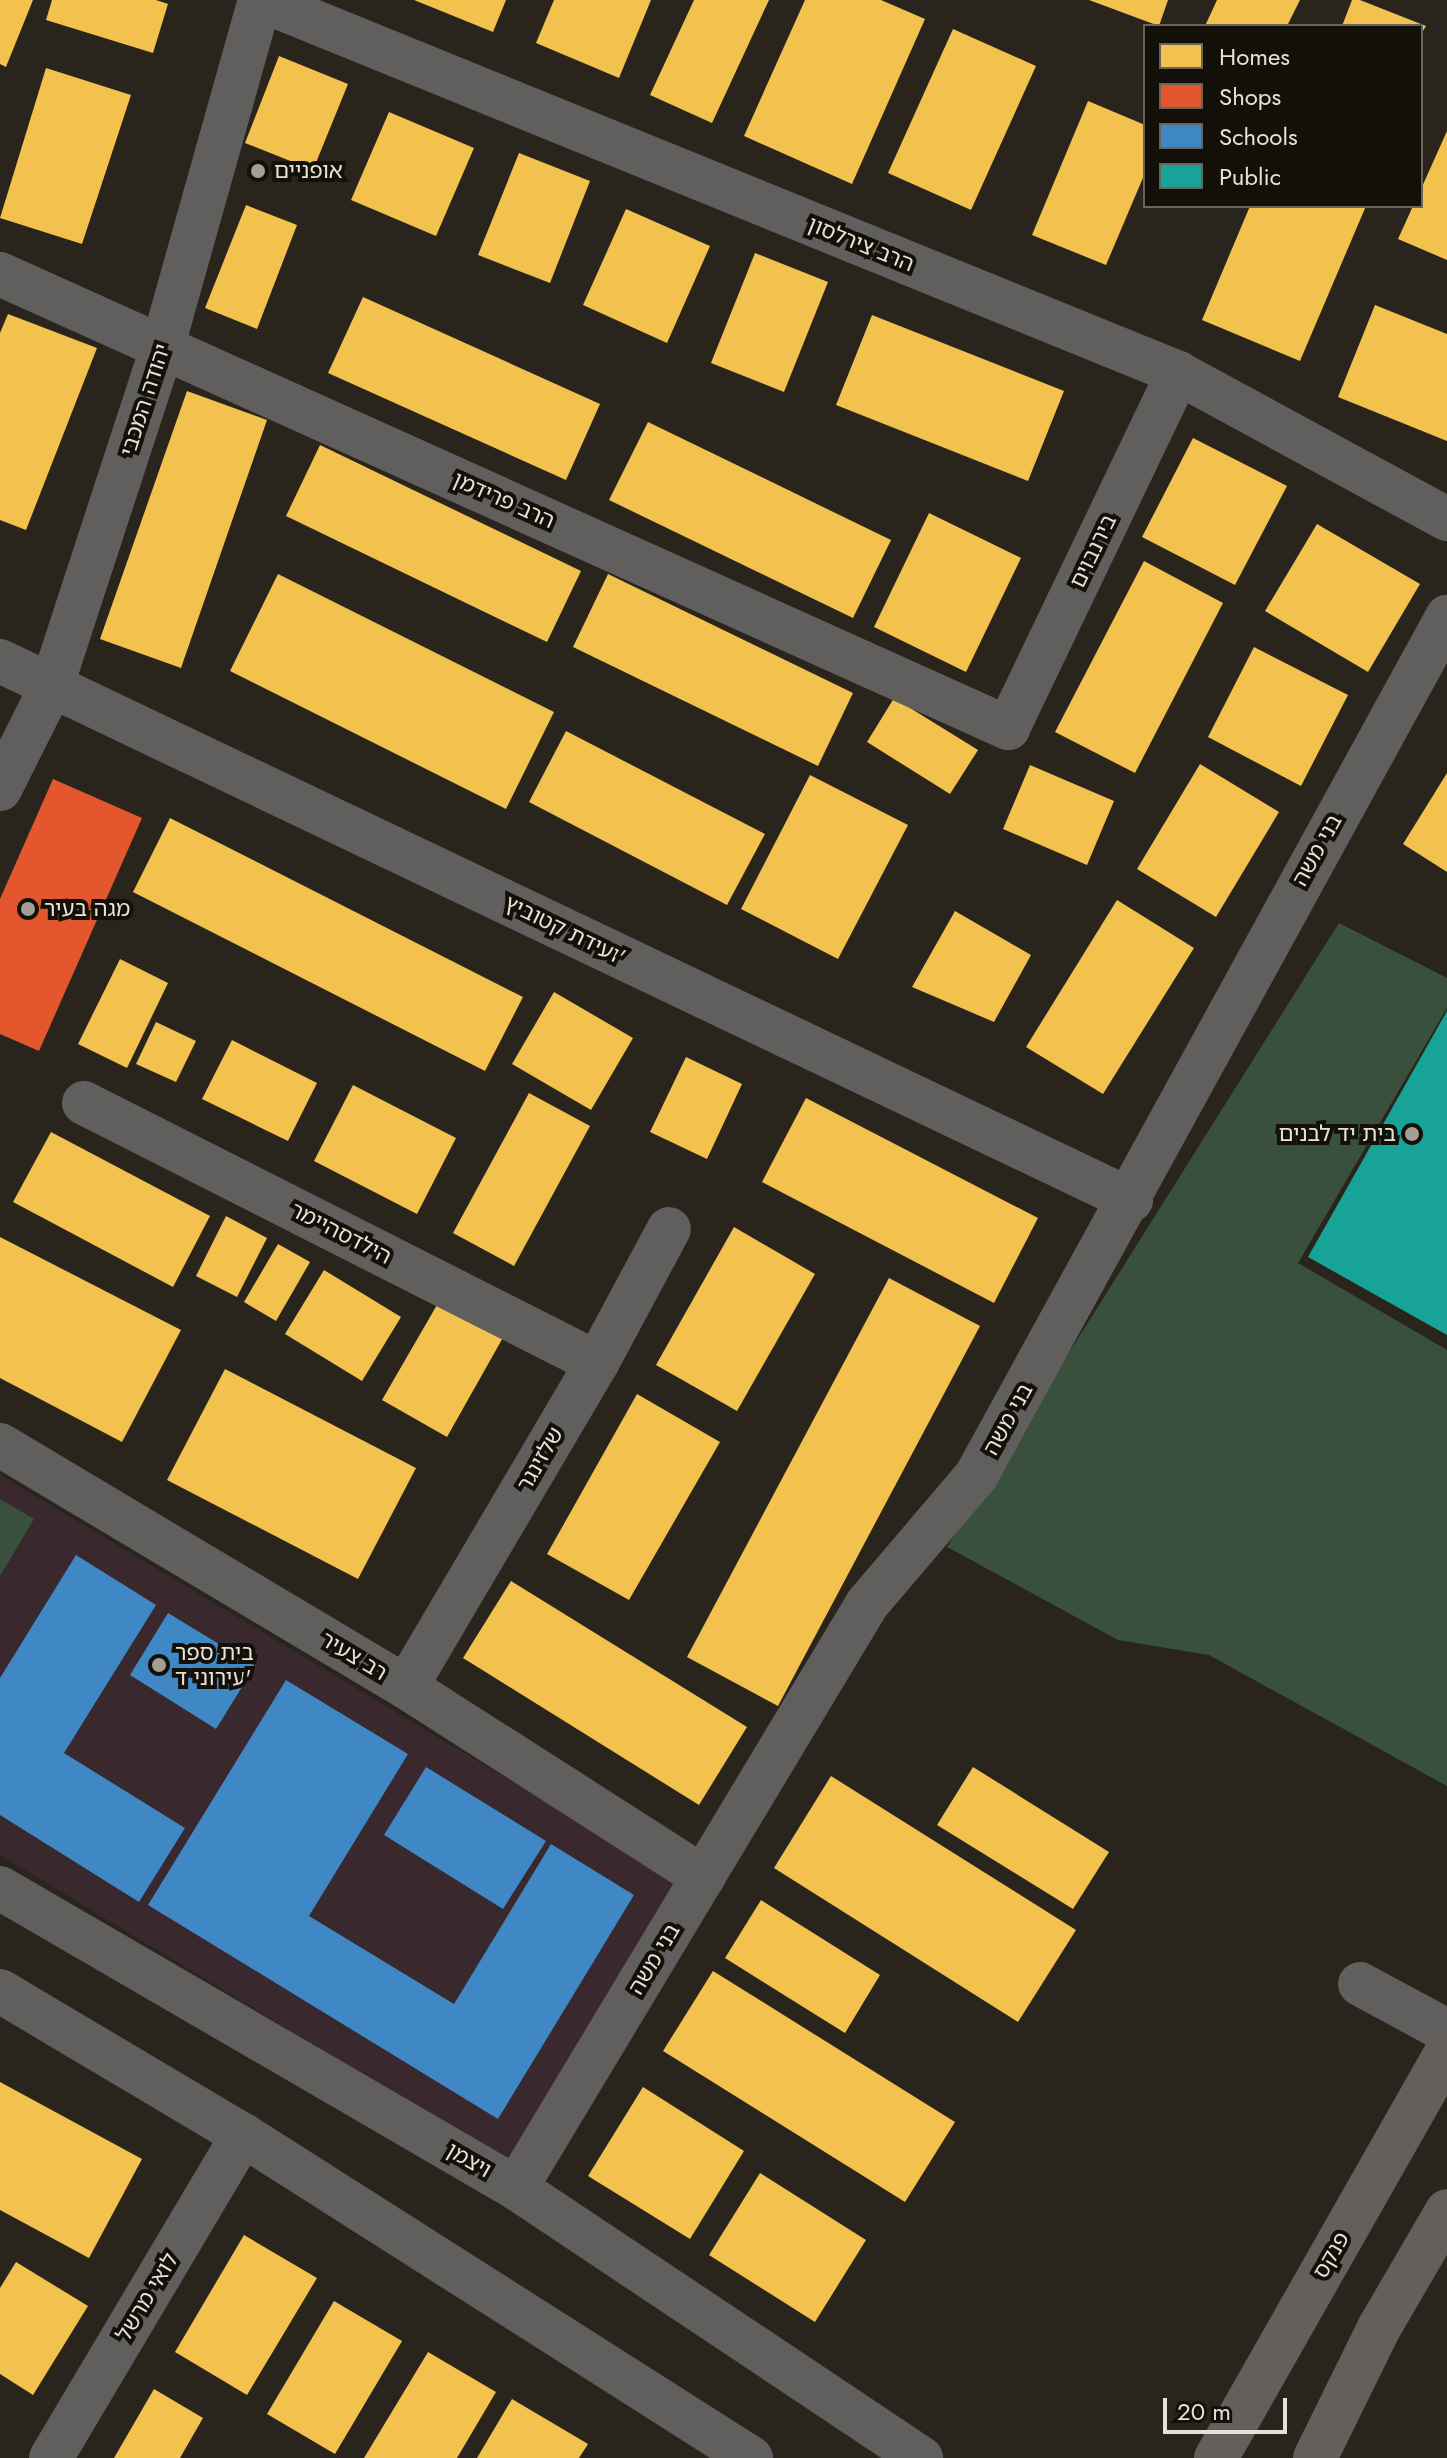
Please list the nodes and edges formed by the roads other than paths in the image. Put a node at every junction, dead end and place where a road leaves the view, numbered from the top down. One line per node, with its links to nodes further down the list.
1 (244, 0): 4 (street, יהודה המכבי)
2 (261, 0): 4 (street, יהודה המכבי); 5 (street, הרב צירלסון)
3 (0, 274): 4 (street, הרב פרידמן)
4 (154, 340): 8 (street, יהודה המכבי); 9 (street, הרב פרידמן)
5 (1178, 373): 6 (street, הרב צירלסון); 9 (street, בירנבוים)
6 (1447, 519)
7 (1447, 617): 13 (street, בני משה)
8 (28, 674): 10 (street, יהודה המכבי); 11 (street, יהודה המכבי); 13 (street, ועידת קטוביץ')
9 (1008, 728)
10 (0, 740)
11 (0, 789)
12 (84, 1103): 15 (street, הילדסהיימר)
13 (1131, 1200): 18 (street, בני משה)
14 (669, 1229): 15 (street, שלזינגר)
15 (597, 1363): 17 (street, שלזינגר)
16 (0, 1445): 17 (street, רב צעיר)
17 (406, 1687): 18 (street, רב צעיר)
18 (703, 1877): 25 (street, בני משה)
19 (0, 1888): 25 (street, ויצמן)
20 (1360, 1984): 22 (street)
21 (0, 1991): 24 (street)
22 (1447, 2031)
23 (1447, 2052): 27 (main road, פנקס)
24 (243, 2135): 28 (street, לואי מרשל); 29 (street)
25 (516, 2188): 30 (street, ויצמן)
26 (1447, 2211): 31 (main road)
27 (1217, 2452)
28 (51, 2458)
29 (751, 2458)
30 (921, 2458)
31 (1315, 2458)

